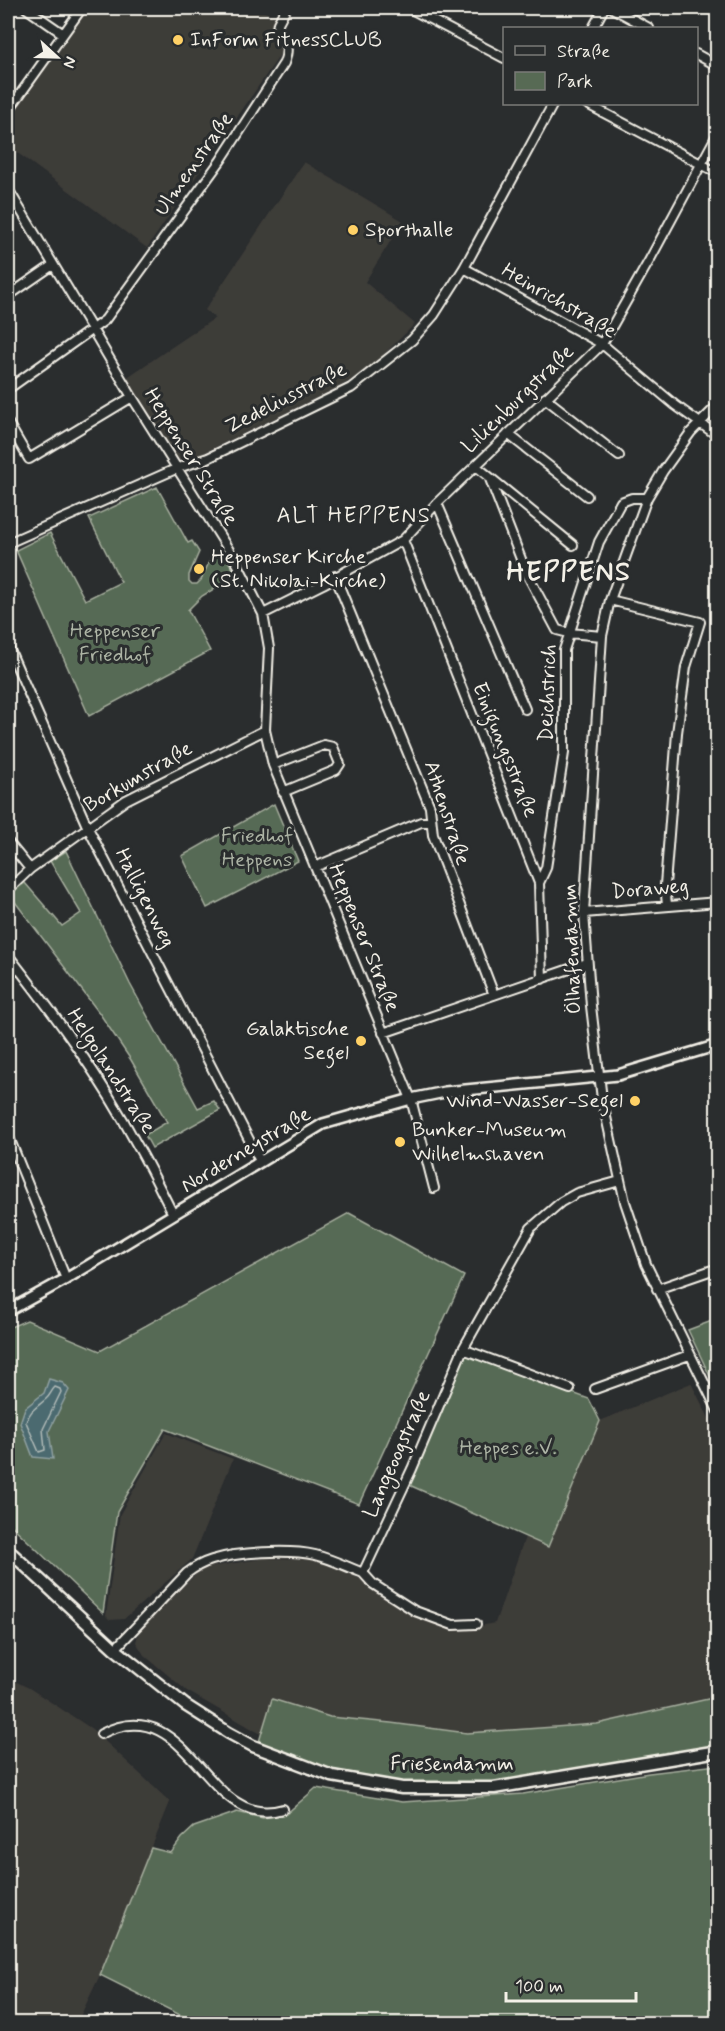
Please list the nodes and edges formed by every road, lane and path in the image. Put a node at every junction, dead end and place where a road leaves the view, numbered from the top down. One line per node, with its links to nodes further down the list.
1 (26, 8): 9 (street)
2 (82, 8): 9 (street)
3 (286, 8): 23 (street, Ulmenstraße)
4 (409, 8): 11 (street)
5 (604, 8): 7 (street)
6 (612, 8): 8 (street)
7 (594, 27)
8 (647, 27)
9 (62, 33): 15 (street)
10 (698, 55): 12 (street)
11 (503, 57)
12 (717, 66)
13 (552, 105): 21 (street, Zedeliusstraße)
14 (589, 105): 17 (street)
15 (8, 111)
16 (717, 133): 17 (street, Lilienburgstraße)
17 (700, 164): 18 (street); 24 (street, Lilienburgstraße)
18 (717, 173)
19 (8, 189): 20 (street, Heppenser Straße)
20 (53, 265): 22 (street); 23 (street, Heppenser Straße)
21 (464, 268): 24 (street, Heinrichstraße); 35 (street, Zedeliusstraße)
22 (8, 296)
23 (92, 329): 25 (street); 26 (street, Heppenser Straße)
24 (602, 344): 27 (street, Lilienburgstraße); 29 (street, Heinrichstraße)
25 (8, 389)
26 (132, 397): 30 (street); 35 (street, Heppenser Straße)
27 (545, 398): 31 (street, Lilienburgstraße); 33 (street)
28 (717, 405): 29 (street, Ölhafendamm)
29 (699, 422): 32 (street, Heinrichstraße); 38 (street, Ölhafendamm)
30 (8, 423)
31 (508, 434): 34 (street, Lilienburgstraße); 37 (street)
32 (717, 436)
33 (619, 456)
34 (476, 466): 36 (street); 39 (street, Lilienburgstraße)
35 (178, 468): 41 (street, Zedeliusstraße); 45 (street, Heppenser Straße)
36 (490, 479): 42 (street); 46 (street)
37 (586, 496)
38 (647, 498): 44 (street, Ölhafendamm); 46 (street, Deichstrich)
39 (437, 503): 40 (street, Lilienburgstraße); 49 (street)
40 (403, 540): 43 (street, Lilienburgstraße); 58 (street, Einigungsstraße)
41 (8, 543)
42 (573, 545)
43 (334, 576): 45 (street, Lilienburgstraße); 53 (street, Athenstraße)
44 (610, 600): 47 (street, Ölhafendamm); 61 (street)
45 (263, 614): 50 (street, Heppenser Straße)
46 (569, 633): 47 (street); 58 (street, Deichstrich)
47 (602, 636): 62 (street, Ölhafendamm)
48 (8, 646): 54 (street, Halligenweg)
49 (525, 709)
50 (265, 730): 51 (street, Heppenser Straße); 54 (street, Borkumstraße)
51 (273, 765): 52 (street, Heppenser Straße); 52 (street)
52 (283, 792): 56 (street, Heppenser Straße)
53 (431, 822): 56 (street); 66 (street, Athenstraße)
54 (87, 826): 57 (street, Borkumstraße); 72 (street, Halligenweg)
55 (8, 842): 57 (street)
56 (315, 867): 67 (street, Heppenser Straße)
57 (30, 869): 59 (street, Borkumstraße)
58 (538, 884): 65 (street, Einigungsstraße)
59 (8, 890)
60 (717, 902): 61 (street, Doraweg)
61 (667, 905): 62 (street, Doraweg)
62 (584, 913): 64 (street, Ölhafendamm)
63 (8, 955): 75 (street, Helgolandstraße)
64 (587, 963): 65 (street); 69 (street, Ölhafendamm)
65 (542, 979): 66 (street)
66 (494, 995): 67 (street)
67 (383, 1033): 70 (street, Heppenser Straße)
68 (717, 1045): 69 (street, Norderneystraße)
69 (598, 1078): 70 (street, Norderneystraße); 73 (street, Ölhafendamm)
70 (411, 1099): 72 (street, Norderneystraße); 74 (street, Heppenser Straße)
71 (8, 1135): 77 (street)
72 (260, 1161): 75 (street, Norderneystraße)
73 (620, 1181): 78 (street, Ölhafendamm); 80 (street, Langeoogstraße)
74 (434, 1188)
75 (173, 1214): 77 (street, Norderneystraße)
76 (717, 1268): 78 (street)
77 (66, 1279): 79 (street, Norderneystraße)
78 (657, 1289): 81 (street, Ölhafendamm)
79 (8, 1311)
80 (463, 1349): 82 (street); 86 (street, Langeoogstraße)
81 (689, 1355): 83 (street); 84 (street, Ölhafendamm)
82 (570, 1389)
83 (594, 1389)
84 (717, 1411)
85 (8, 1550): 88 (main road, Friesendamm)
86 (363, 1573): 87 (street); 88 (street)
87 (476, 1624)
88 (115, 1649): 90 (main road, Friesendamm)
89 (101, 1734): 91 (street)
90 (717, 1751)
91 (283, 1809)

